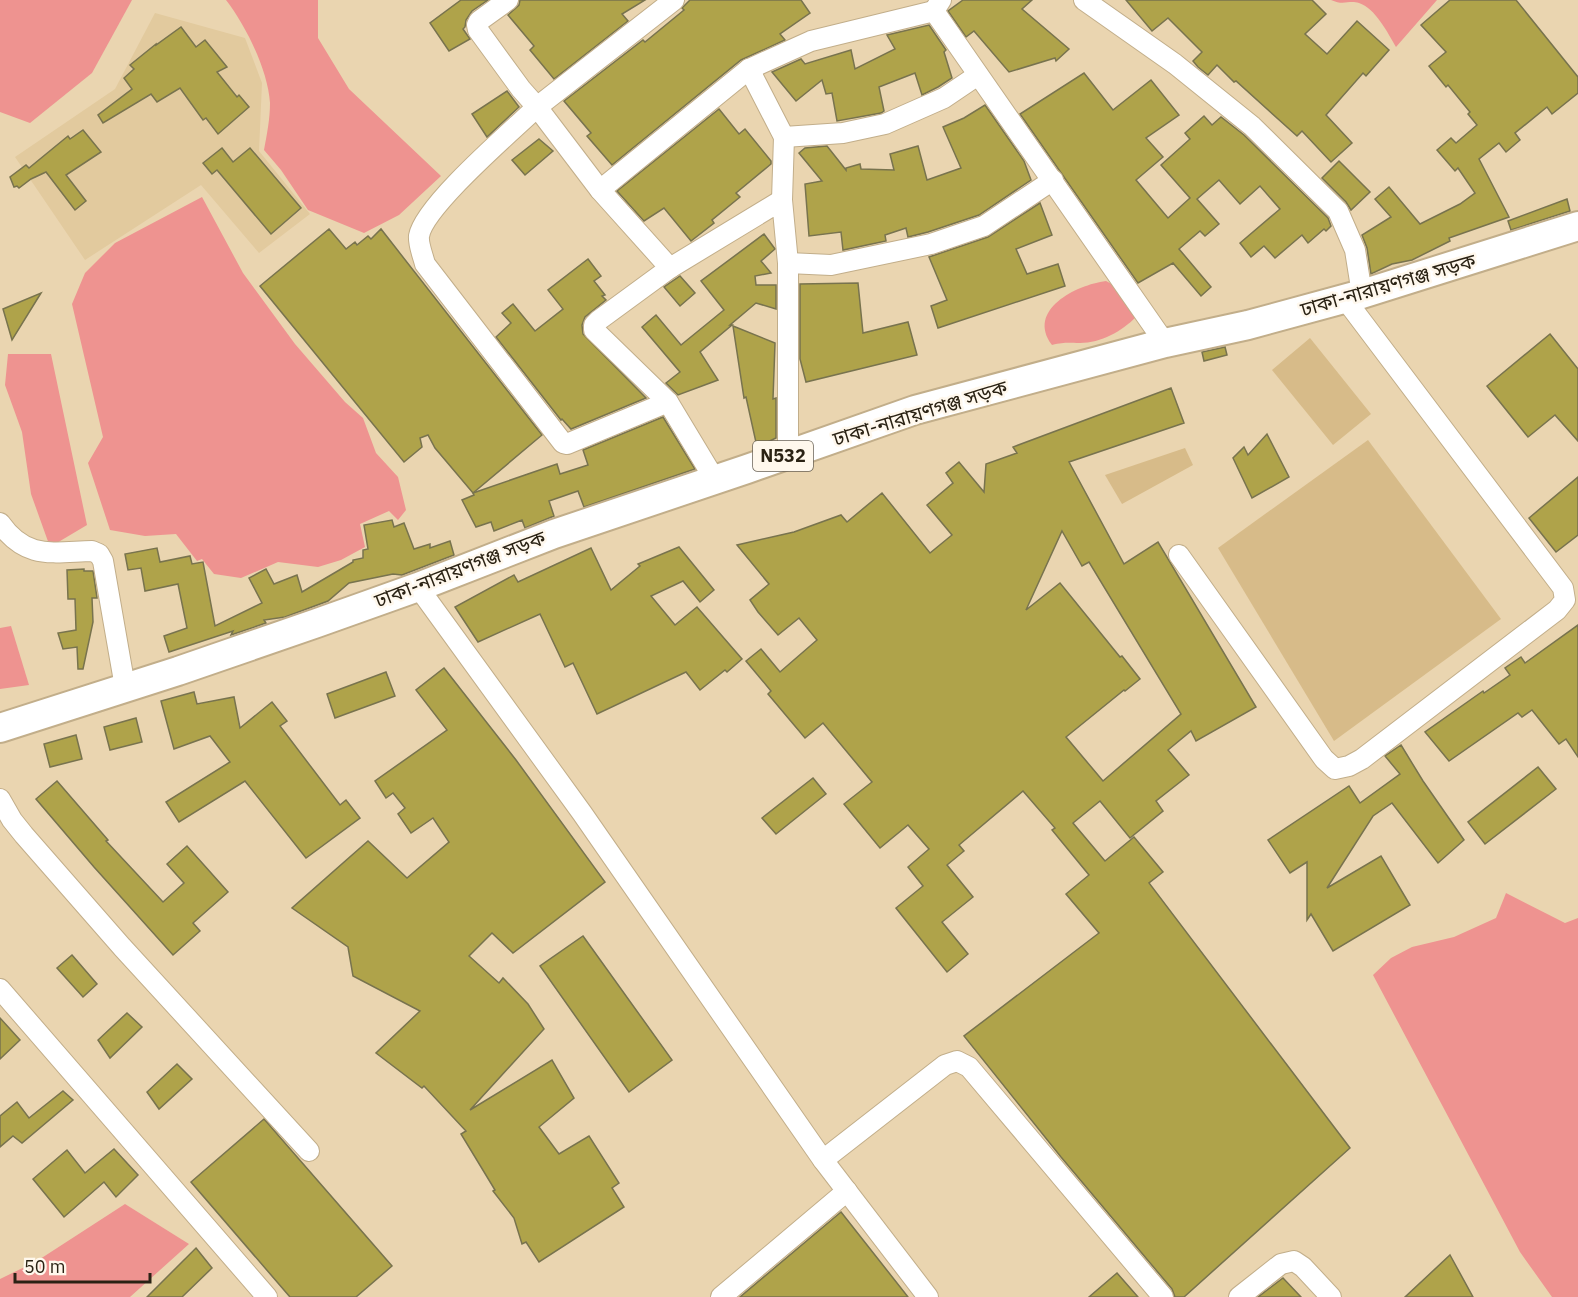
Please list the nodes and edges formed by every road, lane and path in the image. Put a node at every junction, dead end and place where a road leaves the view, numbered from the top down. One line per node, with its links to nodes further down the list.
1 (508, 0): 7 (street)
2 (674, 0): 7 (street)
3 (1084, 0): 15 (street)
4 (938, 5): 5 (street); 6 (street)
5 (749, 69): 8 (street); 10 (street)
6 (978, 75): 8 (street); 9 (street)
7 (542, 112): 10 (street); 17 (street)
8 (784, 137): 11 (street)
9 (1053, 180): 13 (street); 16 (street)
10 (598, 188): 14 (street)
11 (782, 200): 13 (street); 14 (street)
12 (1578, 226): 15 (highway, ঢাকা-নারায়ণগঞ্জ সড়ক / N532)
13 (788, 262): 18 (street)
14 (670, 268): 17 (street)
15 (1353, 296): 16 (highway, ঢাকা-নারায়ণগঞ্জ সড়ক / N532); 21 (street)
16 (1165, 343): 18 (highway, ঢাকা-নারায়ণগঞ্জ সড়ক / N532)
17 (668, 402): 19 (street)
18 (788, 455): 19 (highway, ঢাকা-নারায়ণগঞ্জ সড়ক / N532)
19 (715, 480): 22 (highway, ঢাকা-নারায়ণগঞ্জ সড়ক / N532)
20 (0, 523): 23 (street)
21 (1179, 555)
22 (418, 587): 23 (highway, ঢাকা-নারায়ণগঞ্জ সড়ক / N532); 28 (street)
23 (125, 687): 24 (highway, ঢাকা-নারায়ণগঞ্জ সড়ক / N532)
24 (0, 728)
25 (0, 798): 27 (street)
26 (0, 989): 30 (street)
27 (309, 1151)
28 (823, 1160): 29 (street); 33 (street)
29 (847, 1191): 31 (street); 32 (street)
30 (267, 1297)
31 (721, 1297)
32 (928, 1297)
33 (1163, 1297)
34 (1239, 1297): 35 (street)
35 (1331, 1297)

